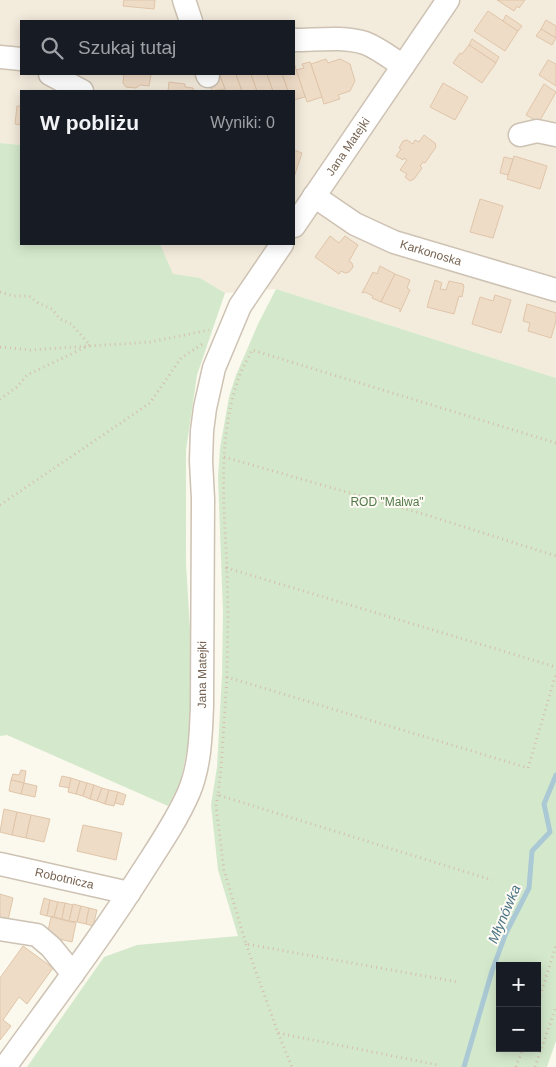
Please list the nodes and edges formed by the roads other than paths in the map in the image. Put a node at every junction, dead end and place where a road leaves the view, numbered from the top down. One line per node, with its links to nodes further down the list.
1 (184, 0): 3 (street)
2 (448, 0): 7 (street, Jana Matejki)
3 (191, 20)
4 (295, 40): 7 (street)
5 (0, 57): 6 (street)
6 (20, 59)
7 (403, 66): 12 (street, Jana Matejki)
8 (52, 75): 9 (street)
9 (80, 90)
10 (520, 135): 11 (street)
11 (556, 135)
12 (301, 211): 14 (street, Karkonoska)
13 (281, 245): 16 (street, Jana Matejki)
14 (556, 290)
15 (0, 864): 16 (street, Robotnicza)
16 (129, 893): 18 (street, Jana Matejki)
17 (0, 929): 18 (street)
18 (73, 974): 19 (street, Jana Matejki)
19 (5, 1067)

